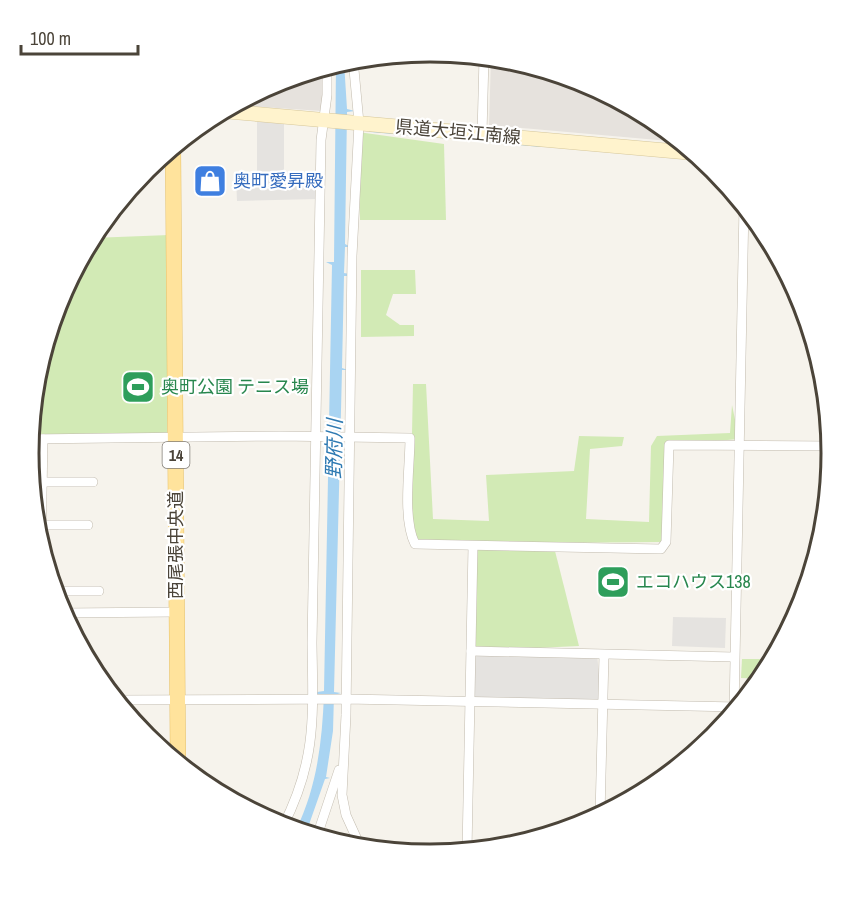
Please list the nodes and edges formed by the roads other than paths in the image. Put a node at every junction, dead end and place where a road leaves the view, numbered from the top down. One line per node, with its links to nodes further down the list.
1 (484, 66): 7 (street)
2 (354, 70): 6 (street)
3 (327, 76): 5 (street)
4 (238, 112): 5 (main road, 県道大垣江南線)
5 (325, 120): 6 (main road, 県道大垣江南線); 11 (street)
6 (358, 123): 7 (main road, 県道大垣江南線); 12 (street)
7 (482, 134): 8 (main road, 県道大垣江南線)
8 (679, 152)
9 (173, 158): 15 (main road, 西尾張中央道 / 14)
10 (744, 220): 16 (street)
11 (317, 436): 12 (street); 15 (street); 33 (street)
12 (351, 436): 23 (street); 34 (street)
13 (40, 439): 14 (street)
14 (43, 439): 15 (street); 18 (street)
15 (176, 439): 26 (main road, 西尾張中央道 / 14)
16 (739, 446): 17 (street); 23 (street); 30 (street)
17 (821, 446)
18 (40, 480)
19 (40, 482): 20 (street)
20 (93, 482)
21 (46, 525): 22 (street)
22 (88, 525)
23 (473, 546): 28 (street)
24 (64, 591): 25 (street)
25 (99, 591)
26 (176, 612): 27 (street); 32 (main road, 西尾張中央道 / 14)
27 (73, 613)
28 (471, 651): 29 (street); 36 (street)
29 (604, 654): 30 (street); 37 (street)
30 (734, 657): 31 (street)
31 (735, 698)
32 (177, 699): 33 (street); 35 (street); 39 (main road, 西尾張中央道 / 14)
33 (313, 699): 34 (street); 42 (street)
34 (346, 699): 36 (street); 40 (street)
35 (127, 700)
36 (470, 703): 37 (street); 45 (street)
37 (602, 705): 38 (street); 41 (street)
38 (726, 709)
39 (178, 752)
40 (344, 753): 43 (street); 44 (street)
41 (600, 805)
42 (287, 817)
43 (320, 828)
44 (356, 836)
45 (467, 842)

